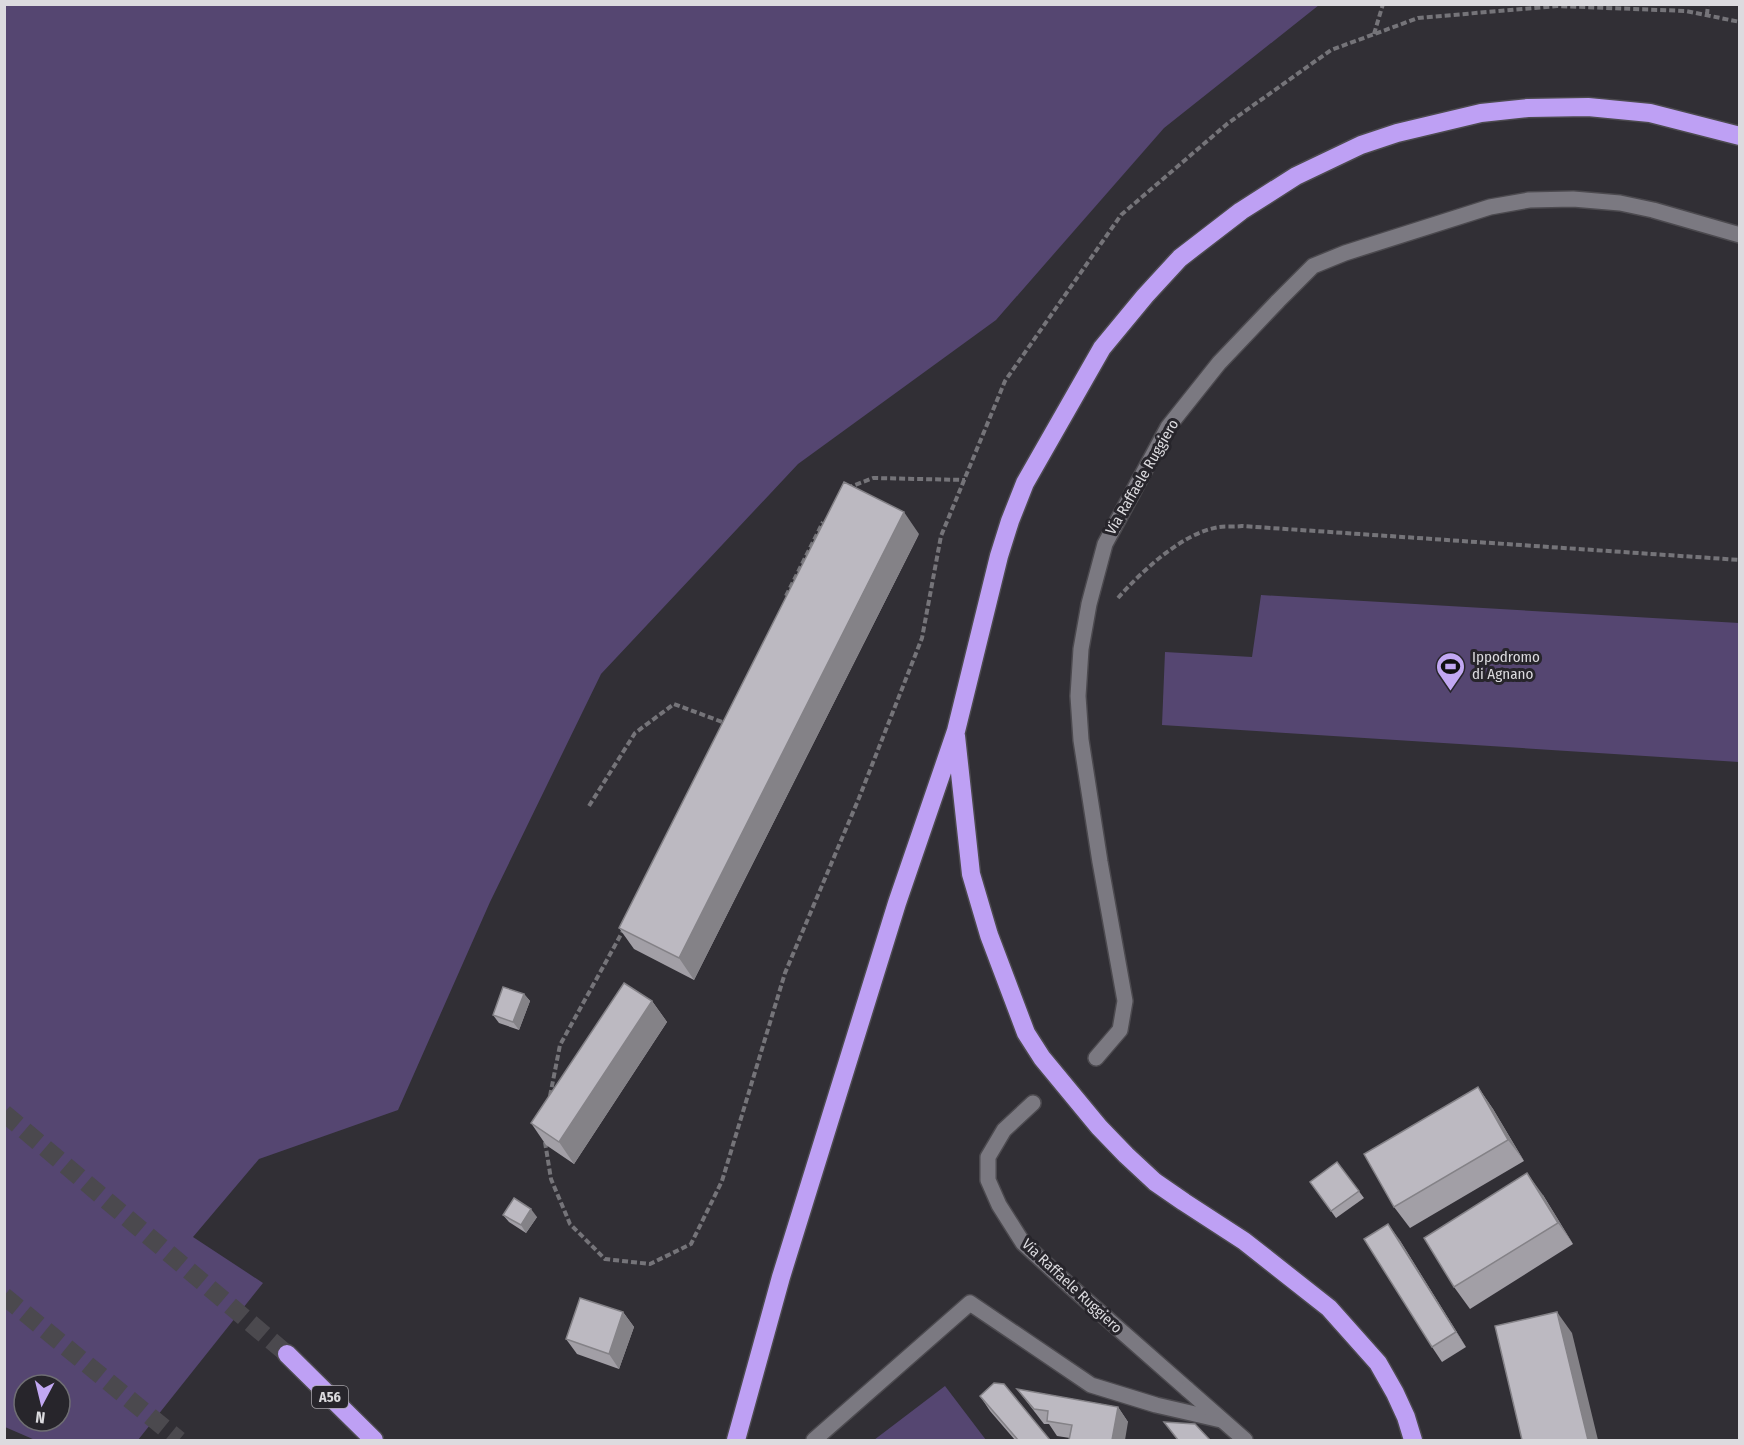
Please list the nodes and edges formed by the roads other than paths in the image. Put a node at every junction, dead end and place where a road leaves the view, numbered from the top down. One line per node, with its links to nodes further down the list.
1 (1740, 135): 3 (highway)
2 (1740, 235): 4 (street, Via Raffaele Ruggiero)
3 (956, 731): 9 (highway); 12 (highway)
4 (1096, 1058)
5 (1033, 1103): 7 (street, Via Raffaele Ruggiero)
6 (286, 1354): 8 (highway, A56)
7 (1221, 1420): 10 (street); 11 (street, Via Raffaele Ruggiero)
8 (374, 1440)
9 (736, 1440)
10 (814, 1440)
11 (1245, 1440)
12 (1413, 1440)

